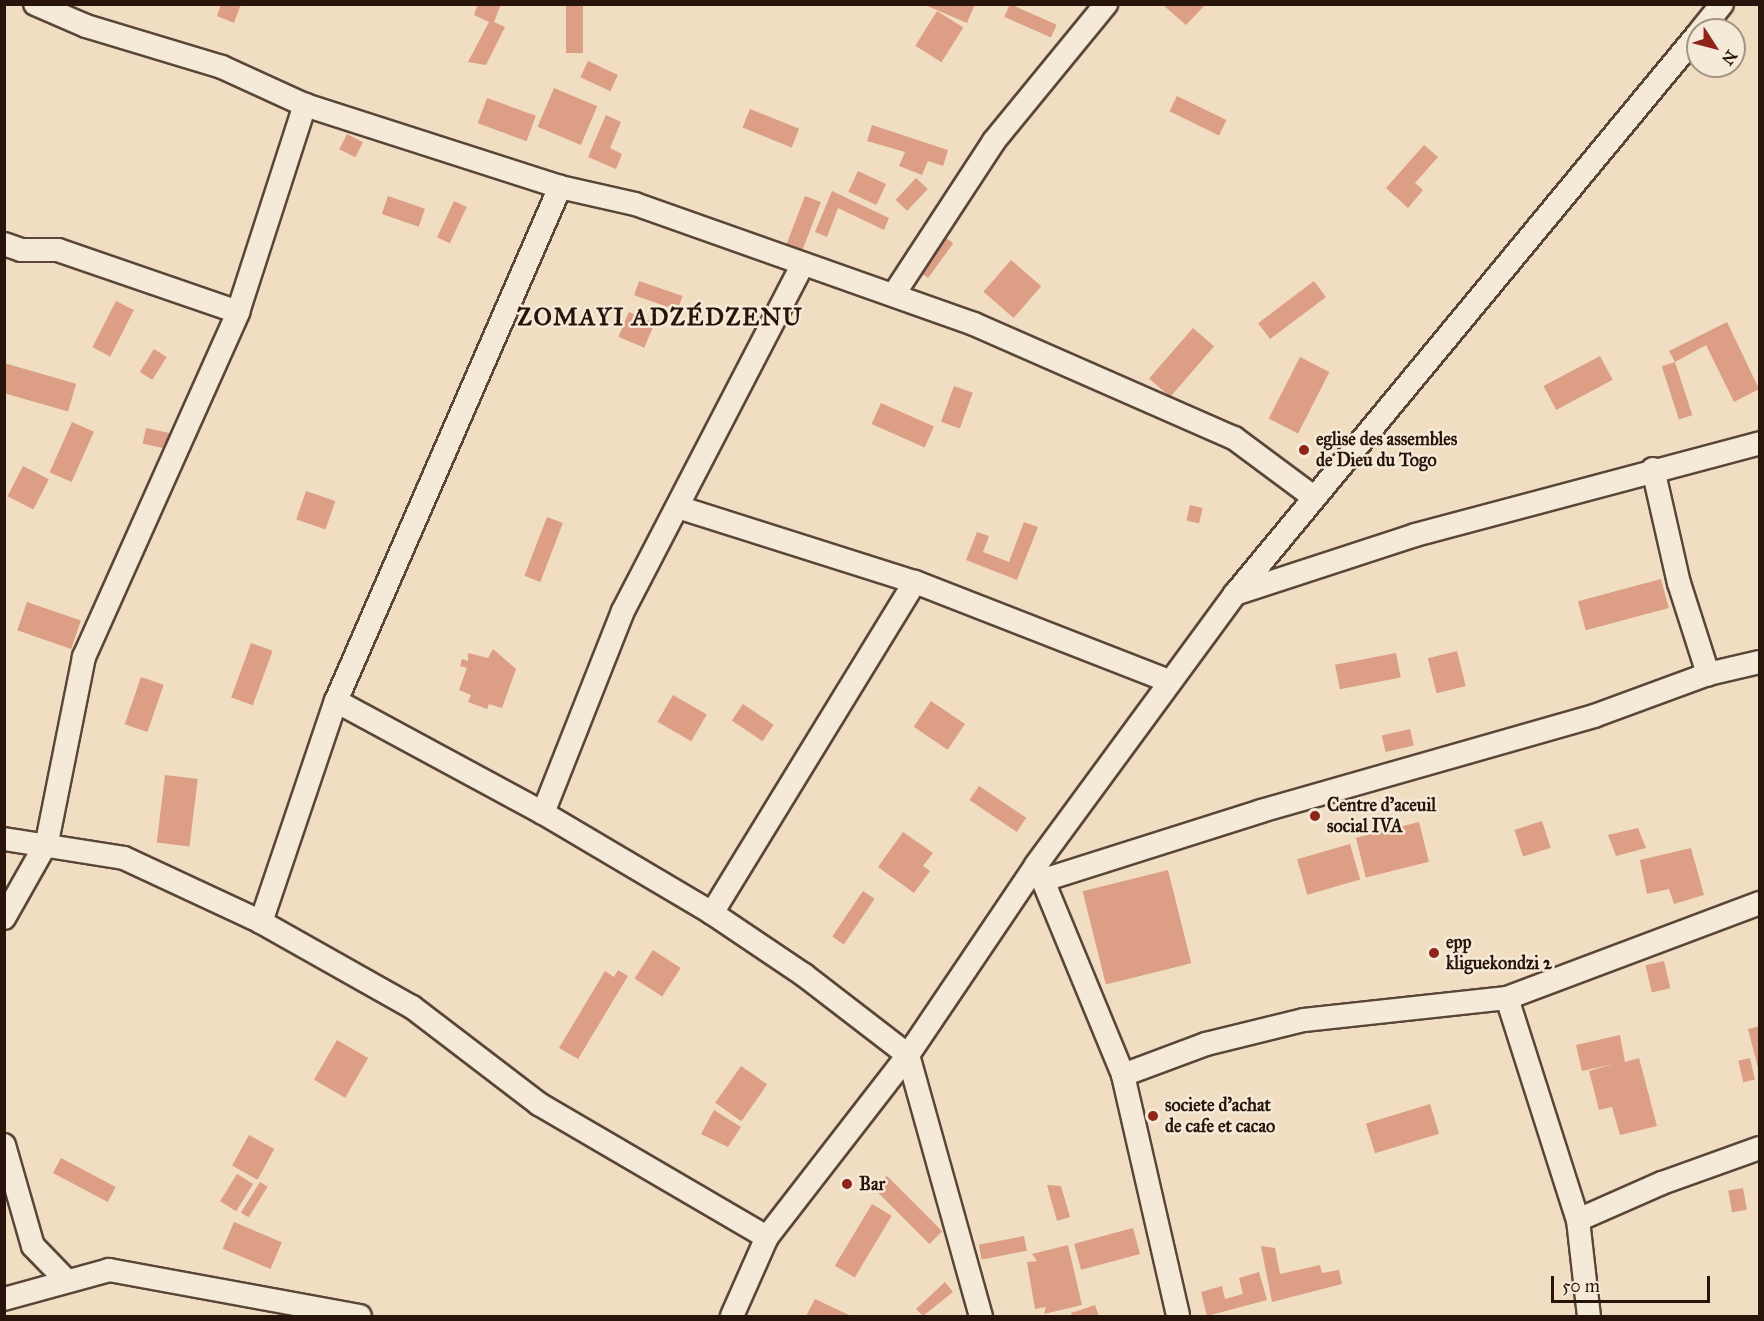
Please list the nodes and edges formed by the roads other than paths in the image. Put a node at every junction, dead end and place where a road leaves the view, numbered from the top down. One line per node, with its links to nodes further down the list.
1 (34, 4): 6 (street)
2 (1106, 4): 10 (street)
3 (1722, 4): 4 (street)
4 (1711, 18)
5 (1686, 48): 14 (street)
6 (305, 105): 7 (street); 11 (street)
7 (560, 187): 9 (street); 21 (street)
8 (4, 244): 11 (street)
9 (802, 266): 10 (street); 15 (street)
10 (894, 294): 14 (street)
11 (238, 312): 24 (street)
12 (1760, 443): 13 (street)
13 (1653, 470): 17 (street); 19 (street)
14 (1312, 496): 17 (street)
15 (678, 507): 16 (street); 22 (street)
16 (915, 582): 20 (street); 27 (street)
17 (1235, 594): 20 (street)
18 (1760, 662): 19 (street)
19 (1708, 674): 25 (street)
20 (1169, 681): 25 (street)
21 (336, 700): 22 (street); 29 (street)
22 (543, 813): 27 (street)
23 (4, 839): 24 (street)
24 (46, 842): 28 (street); 29 (street)
25 (1040, 872): 31 (street); 32 (street)
26 (1760, 903): 30 (street)
27 (712, 914): 31 (street)
28 (4, 918)
29 (261, 922): 36 (street)
30 (1507, 998): 32 (street); 35 (street)
31 (908, 1056): 36 (street); 41 (street)
32 (1123, 1075): 42 (street)
33 (4, 1145): 37 (street)
34 (1760, 1148): 35 (street)
35 (1578, 1220): 43 (street)
36 (767, 1237): 40 (street)
37 (67, 1281): 38 (street); 39 (street)
38 (4, 1299)
39 (360, 1317)
40 (732, 1317)
41 (981, 1317)
42 (1178, 1317)
43 (1589, 1317)

